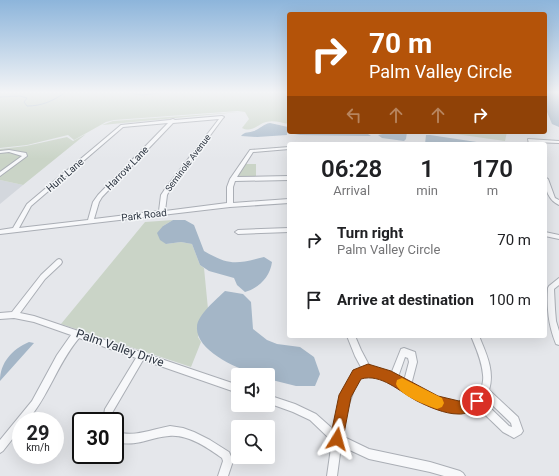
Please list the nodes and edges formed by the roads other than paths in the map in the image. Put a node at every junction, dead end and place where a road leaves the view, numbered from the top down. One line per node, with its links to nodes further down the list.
1 (173, 120): 13 (street, Seminole Avenue); 14 (street, Harrow Lane); 15 (street, Hunt Lane)
2 (530, 142): 3 (street)
3 (559, 142)
4 (287, 148): 8 (street)
5 (0, 152): 6 (street)
6 (0, 174)
7 (287, 178): 8 (street)
8 (233, 179): 12 (street)
9 (547, 184): 11 (street)
10 (287, 201): 12 (street, Park Road)
11 (559, 203)
12 (230, 205): 13 (street, Park Road)
13 (162, 212): 14 (street, Park Road)
14 (90, 221): 15 (street, Park Road)
15 (15, 230): 17 (street, Park Road)
16 (287, 230): 18 (street)
17 (0, 232)
18 (238, 232)
19 (547, 234): 20 (street)
20 (559, 237)
21 (59, 262): 23 (street)
22 (559, 280): 28 (street)
23 (14, 315): 24 (street, Palm Valley Drive); 25 (street, Palm Valley Drive)
24 (0, 316)
25 (77, 334): 29 (street, Palm Valley Drive); 37 (street)
26 (351, 338): 30 (street)
27 (476, 338): 34 (street)
28 (559, 341)
29 (141, 356): 33 (street, Palm Valley Drive); 38 (street)
30 (368, 371): 31 (street); 41 (street)
31 (393, 380): 32 (street); 32 (street)
32 (406, 386): 36 (street)
33 (231, 387)
34 (485, 392): 36 (street); 36 (street)
35 (275, 401): 41 (street)
36 (477, 401)
37 (28, 412)
38 (108, 412)
39 (12, 433): 42 (street)
40 (124, 439): 43 (street)
41 (337, 439): 44 (street); 45 (street)
42 (0, 448)
43 (223, 476)
44 (332, 476)
45 (460, 476)

